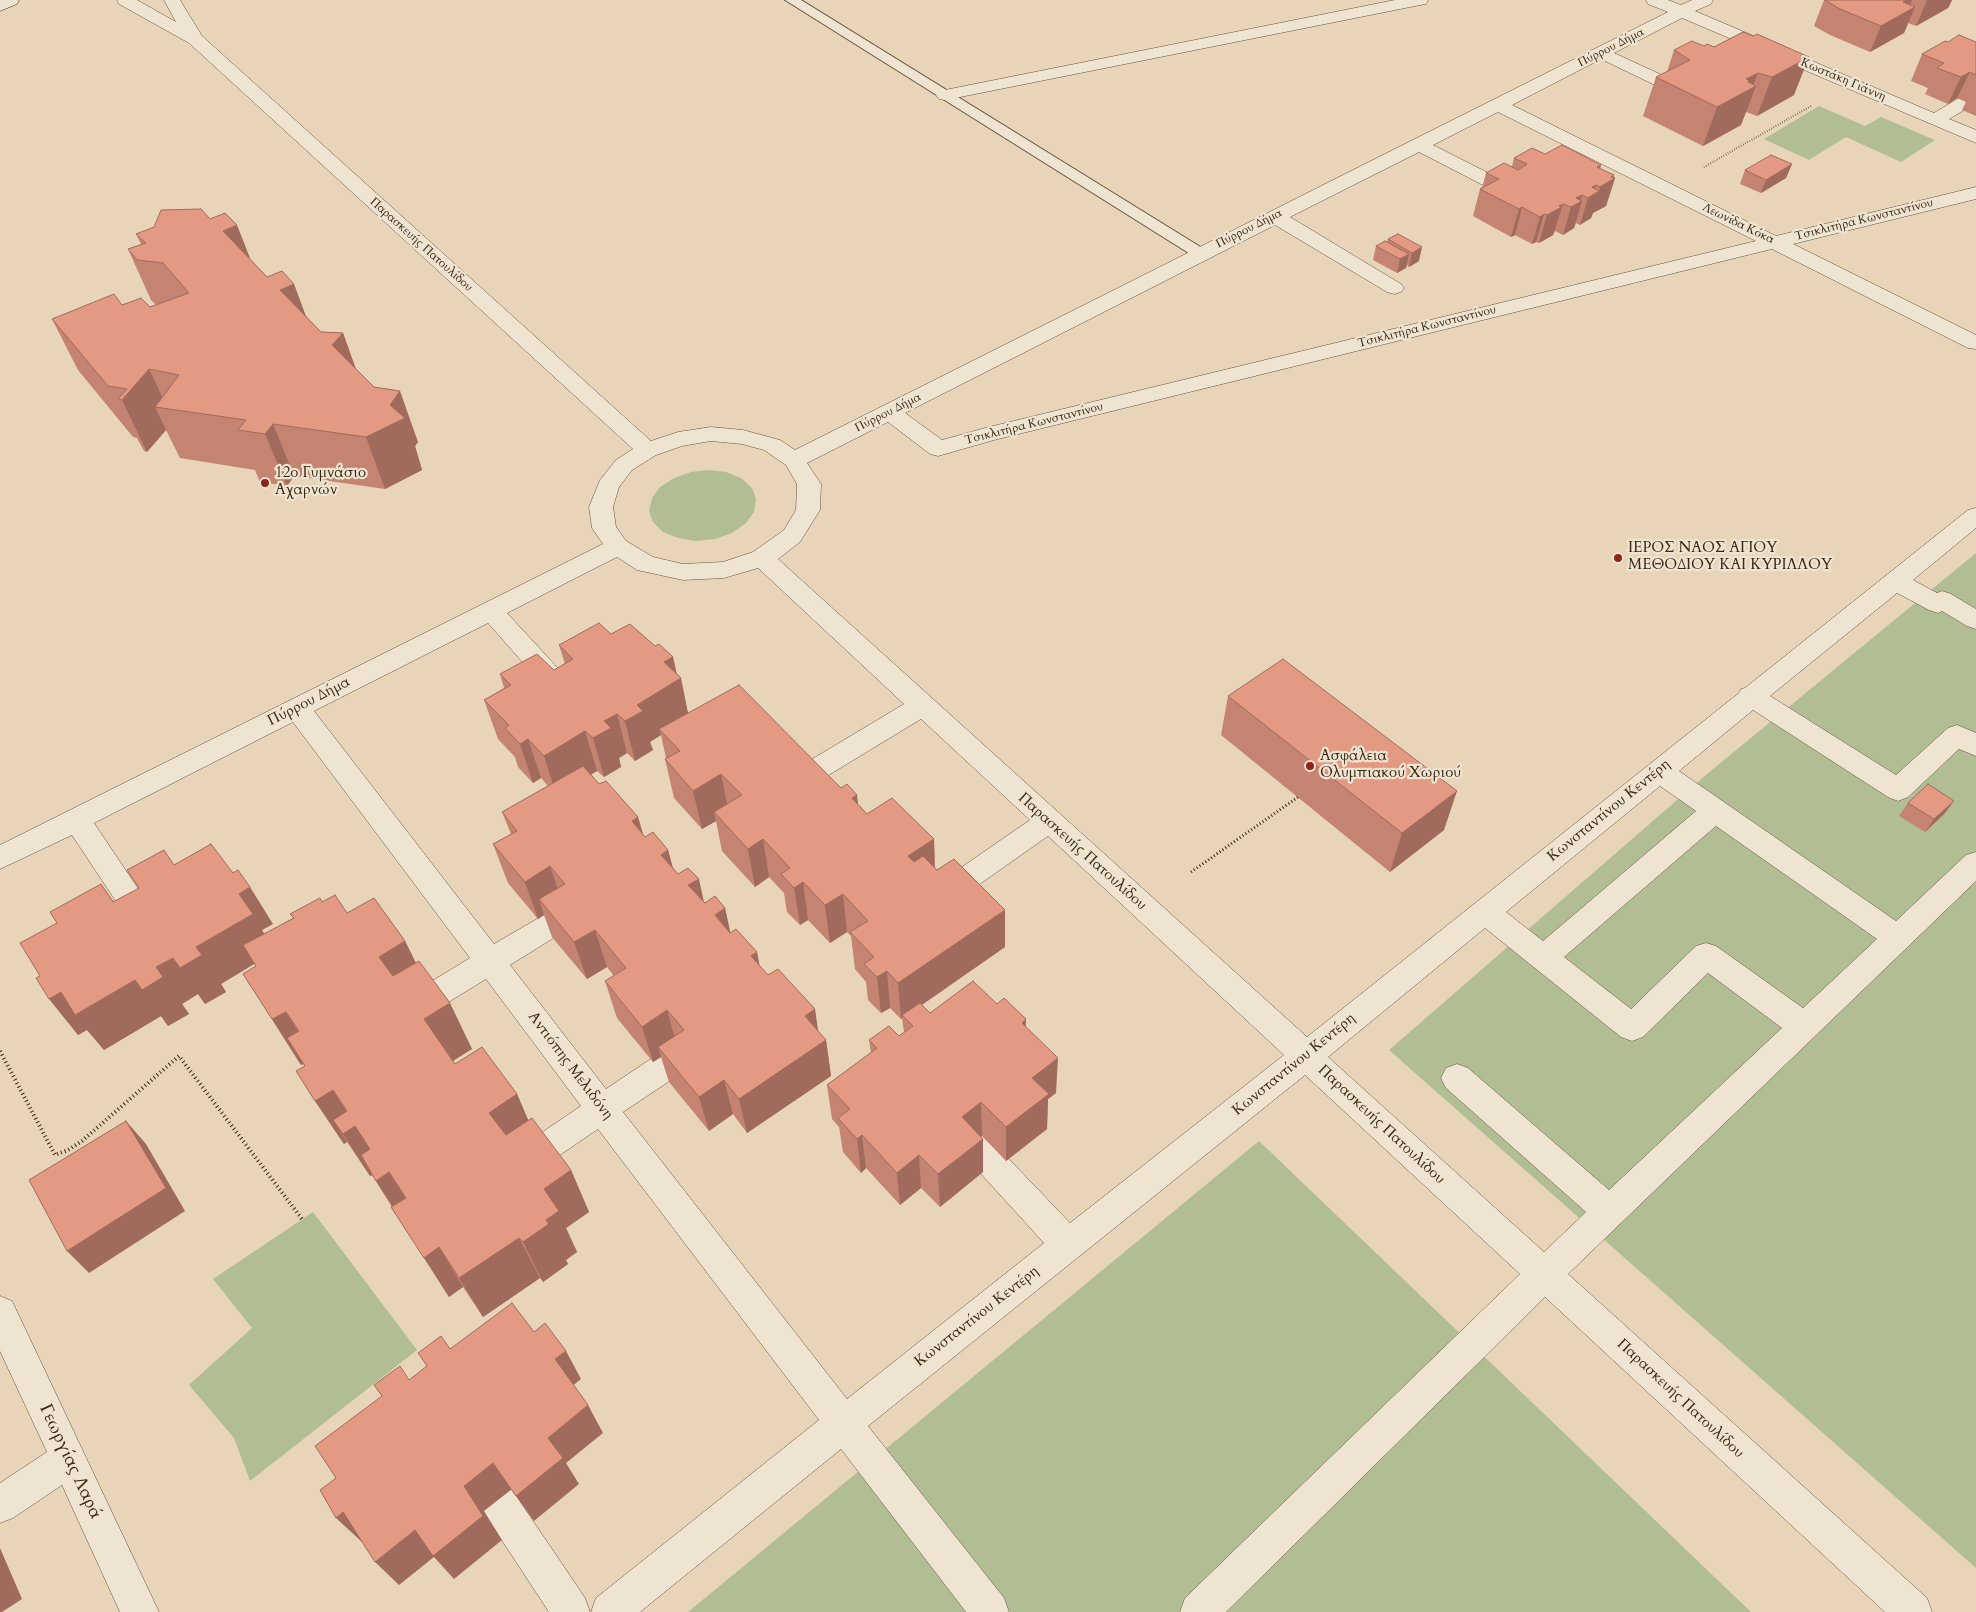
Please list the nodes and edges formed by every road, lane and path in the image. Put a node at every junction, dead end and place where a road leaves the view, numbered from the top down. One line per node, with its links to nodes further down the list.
1 (11, 0): 8 (street)
2 (125, 0): 10 (street, Παρασκευής Πατουλίδου)
3 (172, 0): 10 (street, Παρασκευής Πατουλίδου)
4 (792, 0): 14 (lane)
5 (1420, 0): 14 (street)
6 (1654, 0): 9 (street, Κωστάκη Γιάννη)
7 (1705, 0): 9 (street, Πύρρου Δήμα)
8 (0, 6)
9 (1682, 12): 11 (street, Πύρρου Δήμα); 12 (street, Κωστάκη Γιάννη)
10 (195, 39): 29 (street, Παρασκευής Πατουλίδου)
11 (1601, 53): 13 (street); 16 (street, Πύρρου Δήμα)
12 (1850, 83): 17 (street, Κωστάκη Γιάννη); 20 (path)
13 (1669, 84)
14 (945, 95): 25 (lane)
15 (1965, 102): 17 (street)
16 (1499, 105): 19 (street, Πύρρου Δήμα); 20 (street, Λεωνίδα Κόκα)
17 (1935, 120): 18 (street, Κωστάκη Γιάννη)
18 (1976, 137)
19 (1419, 145): 22 (street); 23 (street, Πύρρου Δήμα)
20 (1667, 189): 24 (street, Λεωνίδα Κόκα)
21 (1976, 193): 24 (street, Τσικλιτήρα Κωνσταντίνου)
22 (1515, 194)
23 (1274, 216): 25 (street, Πύρρου Δήμα); 26 (street)
24 (1774, 242): 27 (street, Λεωνίδα Κόκα); 28 (street, Τσικλιτήρα Κωνσταντίνου)
25 (1201, 254): 28 (street, Πύρρου Δήμα)
26 (1394, 288)
27 (1976, 343)
28 (889, 412): 30 (street, Πύρρου Δήμα)
29 (648, 450): 30 (street); 32 (street)
30 (794, 460): 33 (street)
31 (1976, 516): 34 (street, Κωνσταντίνου Κεντέρη)
32 (618, 547): 33 (street); 35 (street, Πύρρου Δήμα)
33 (762, 558): 39 (street, Παρασκευής Πατουλίδου)
34 (1895, 581): 36 (street); 37 (street, Κωνσταντίνου Κεντέρη)
35 (491, 611): 38 (street); 40 (street, Πύρρου Δήμα)
36 (1976, 620)
37 (1750, 696): 41 (street); 42 (street, Κωνσταντίνου Κεντέρη)
38 (575, 704)
39 (923, 705): 43 (street); 47 (street, Παρασκευής Πατουλίδου)
40 (297, 708): 46 (street, Πύρρου Δήμα); 57 (street, Αντιόπης Μελιδόνη)
41 (1976, 746)
42 (1659, 771): 45 (street); 52 (street, Κωνσταντίνου Κεντέρη)
43 (800, 780)
44 (1298, 797): 50 (path)
45 (1716, 810): 55 (street); 56 (street)
46 (76, 819): 48 (street, Πύρρου Δήμα); 54 (street)
47 (1049, 821): 51 (street); 62 (street, Παρασκευής Πατουλίδου)
48 (0, 858)
49 (1976, 863): 55 (street)
50 (1191, 872)
51 (932, 902)
52 (1484, 911): 56 (street); 62 (street, Κωνσταντίνου Κεντέρη)
53 (571, 913): 57 (street)
54 (152, 932)
55 (1898, 938): 59 (street)
56 (1543, 958): 59 (street)
57 (490, 963): 58 (street); 64 (street, Αντιόπης Μελιδόνη)
58 (409, 1011)
59 (1806, 1027): 67 (street)
60 (0, 1051): 68 (path)
61 (684, 1054): 64 (street)
62 (1306, 1056): 69 (street, Κωνσταντίνου Κεντέρη); 70 (street, Παρασκευής Πατουλίδου)
63 (1456, 1078): 67 (street)
64 (603, 1109): 66 (street); 72 (street, Αντιόπης Μελιδόνη)
65 (973, 1143): 69 (street)
66 (518, 1167)
67 (1610, 1212): 70 (street)
68 (302, 1219)
69 (1068, 1245): 72 (street, Κωνσταντίνου Κεντέρη)
70 (1544, 1274): 80 (street); 81 (street, Παρασκευής Πατουλίδου)
71 (0, 1313): 73 (street, Γεωργίας Λαρά)
72 (843, 1424): 78 (street, Κωνσταντίνου Κεντέρη); 79 (street, Αντιόπης Μελιδόνη)
73 (69, 1459): 75 (street); 76 (street, Γεωργίας Λαρά)
74 (497, 1500): 77 (street)
75 (0, 1505)
76 (140, 1612)
77 (571, 1612)
78 (610, 1612)
79 (990, 1612)
80 (1199, 1612)
81 (1912, 1612)

